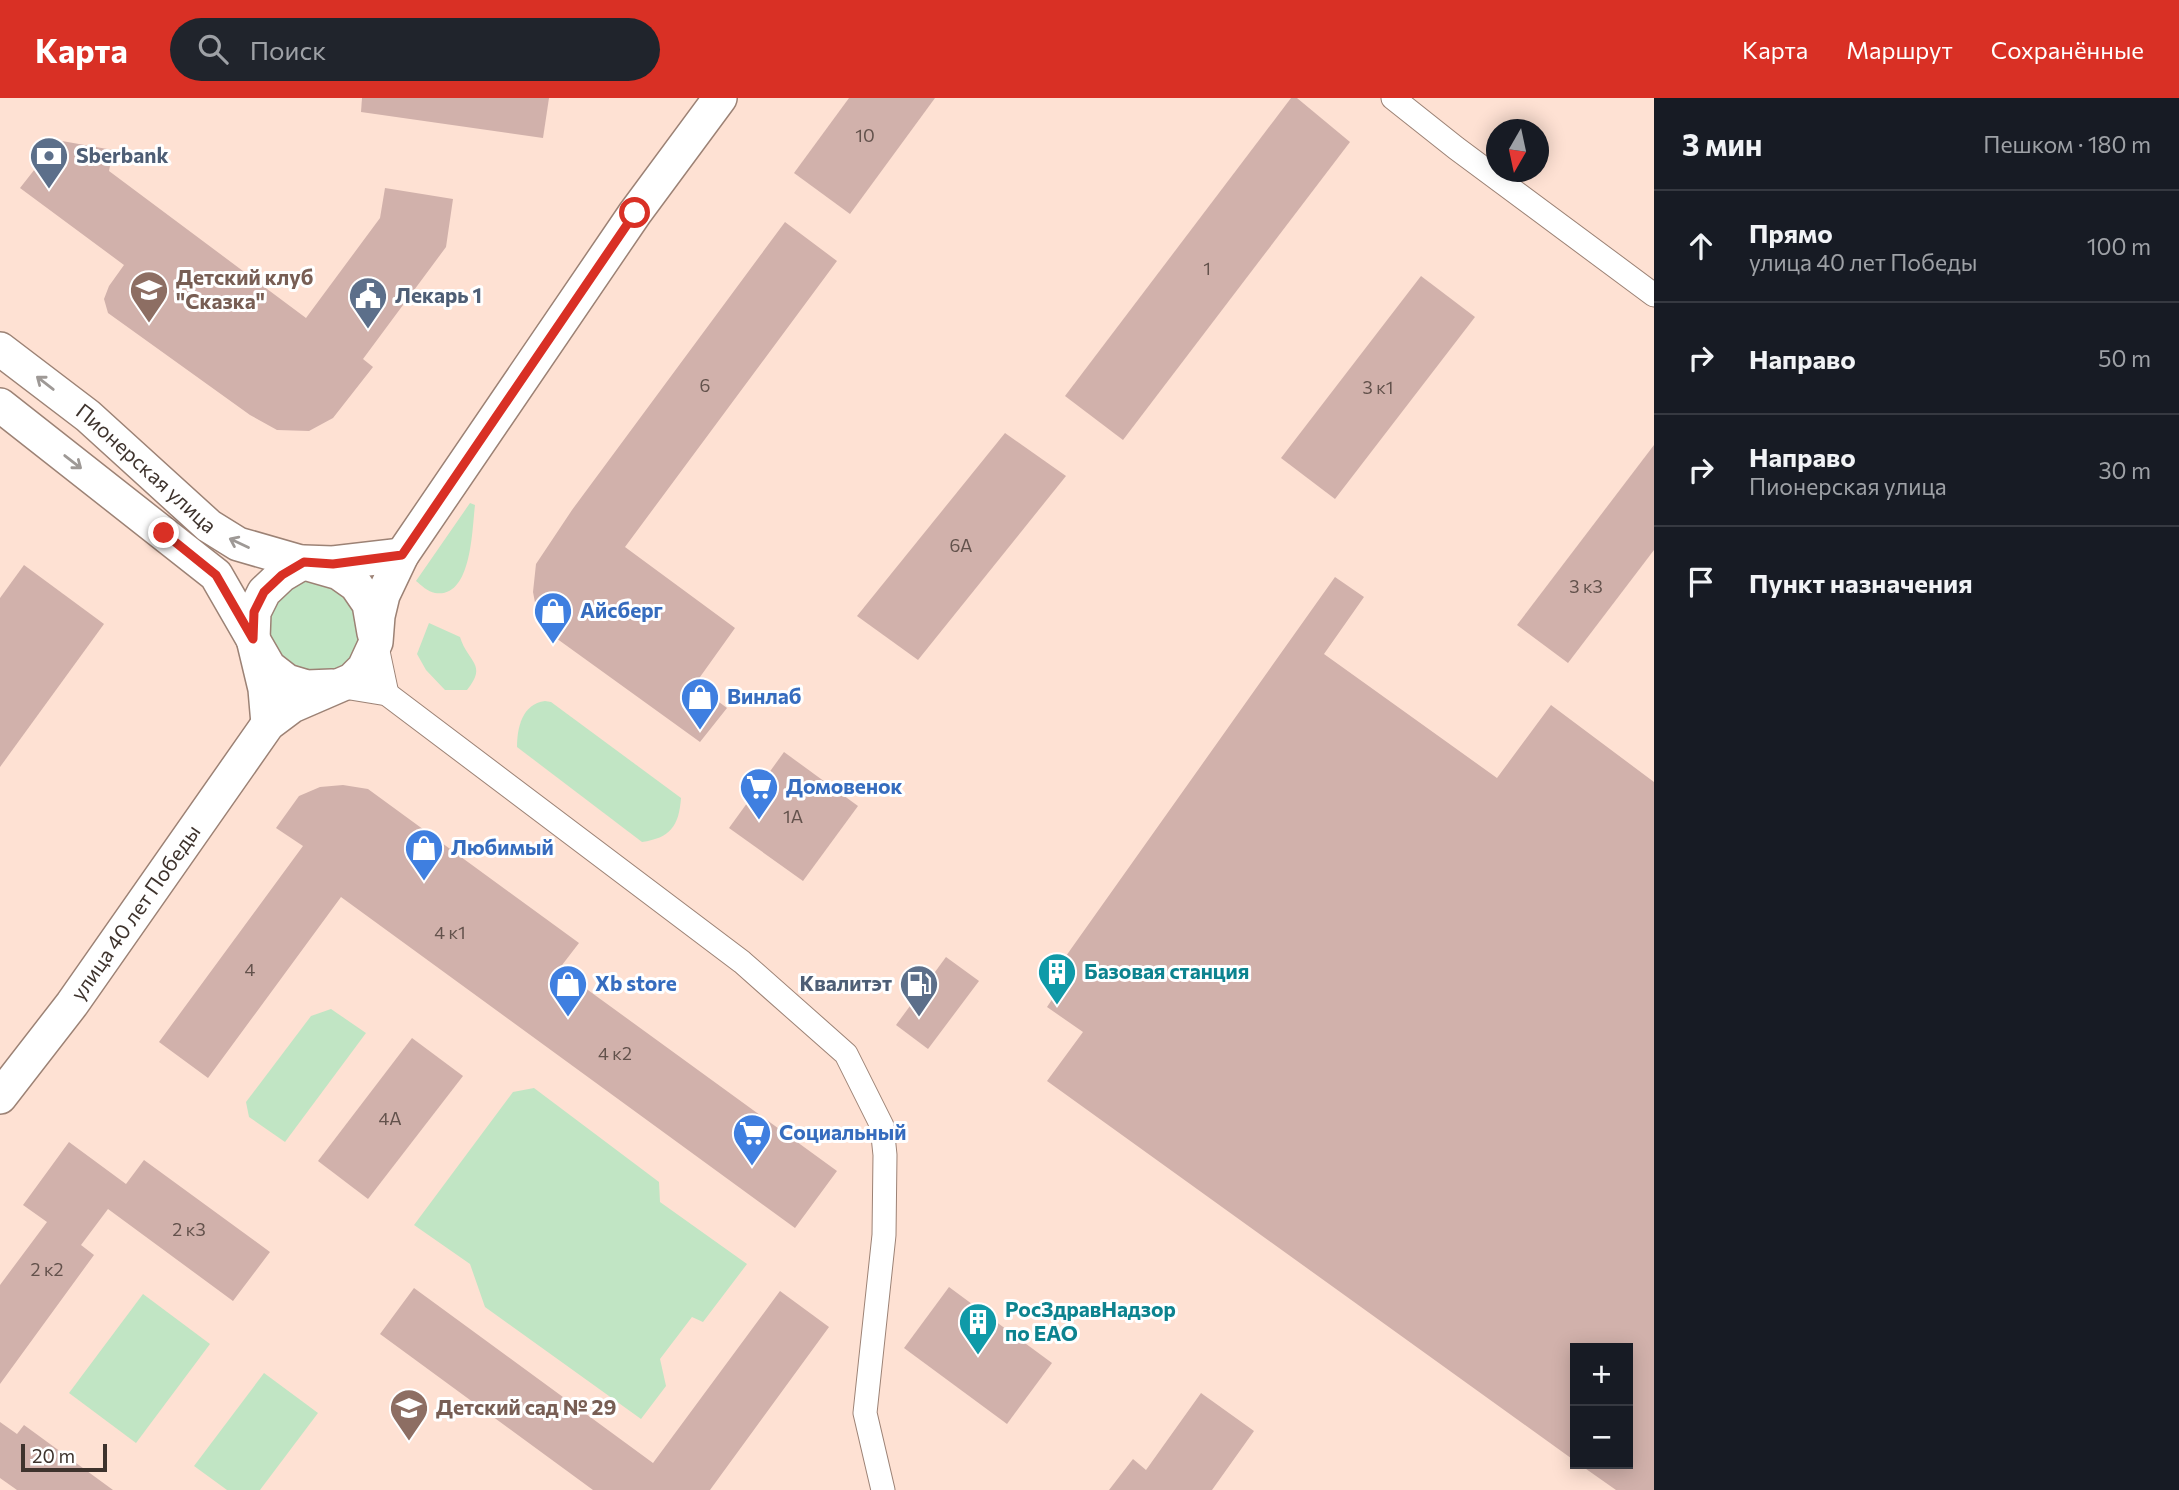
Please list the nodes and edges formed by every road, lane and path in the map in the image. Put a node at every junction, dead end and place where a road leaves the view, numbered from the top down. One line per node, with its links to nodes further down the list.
1 (720, 98): 6 (main road)
2 (1393, 98): 3 (street)
3 (1654, 295)
4 (0, 349): 7 (main road, Пионерская улица, one-way to 4)
5 (0, 405): 8 (main road, Пионерская улица, one-way to 8)
6 (402, 555): 7 (main road); 9 (main road)
7 (304, 562): 8 (main road); 9 (main road)
8 (253, 639): 10 (main road); 12 (main road)
9 (376, 642): 10 (main road); 11 (street)
10 (338, 686): 11 (street); 12 (main road)
11 (387, 694): 14 (street)
12 (268, 724): 13 (main road, улица 40 лет Победы)
13 (0, 1097)
14 (883, 1490)

